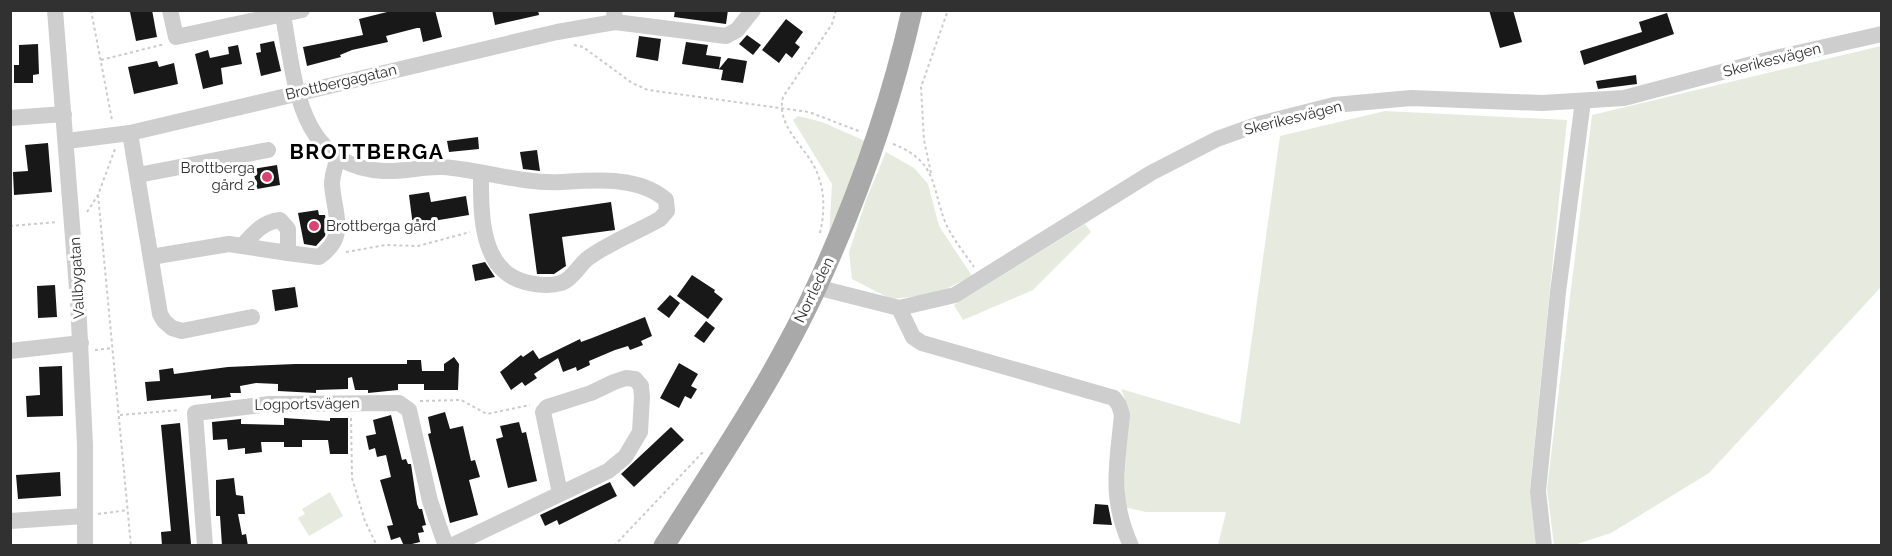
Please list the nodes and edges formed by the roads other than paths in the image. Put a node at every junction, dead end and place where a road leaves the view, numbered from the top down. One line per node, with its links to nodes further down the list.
1 (56, 10): 11 (street, Vallbygatan)
2 (170, 10): 6 (street)
3 (302, 10): 6 (street)
4 (753, 10): 7 (street, Brottbergagatan)
5 (912, 10): 22 (main road, Norrleden)
6 (283, 15): 9 (street)
7 (615, 16): 9 (street, Brottbergagatan)
8 (1881, 34): 10 (street, Skerikesvägen)
9 (297, 92): 14 (street, Brottbergagatan); 16 (street)
10 (1582, 101): 23 (street, Skerikesvägen); 36 (street)
11 (64, 114): 12 (street); 13 (street, Vallbygatan)
12 (10, 118)
13 (67, 141): 14 (street, Brottbergagatan); 25 (street, Vallbygatan)
14 (123, 141): 18 (street)
15 (268, 150): 18 (street)
16 (338, 156): 17 (street); 20 (street)
17 (481, 173): 17 (street)
18 (138, 176): 21 (street)
19 (243, 245): 20 (street); 20 (street); 21 (street)
20 (288, 254)
21 (151, 256): 24 (street)
22 (816, 287): 23 (street, Skerikesvägen); 34 (main road, Norrleden)
23 (899, 308): 35 (street)
24 (252, 317)
25 (81, 347): 26 (street); 28 (street, Vallbygatan)
26 (10, 351)
27 (560, 494): 27 (street); 33 (street)
28 (84, 516): 29 (street); 30 (street, Vallbygatan)
29 (10, 521)
30 (85, 546)
31 (205, 546): 32 (street, Logportsvägen)
32 (446, 546)
33 (451, 546)
34 (664, 546)
35 (1131, 546)
36 (1544, 546)

